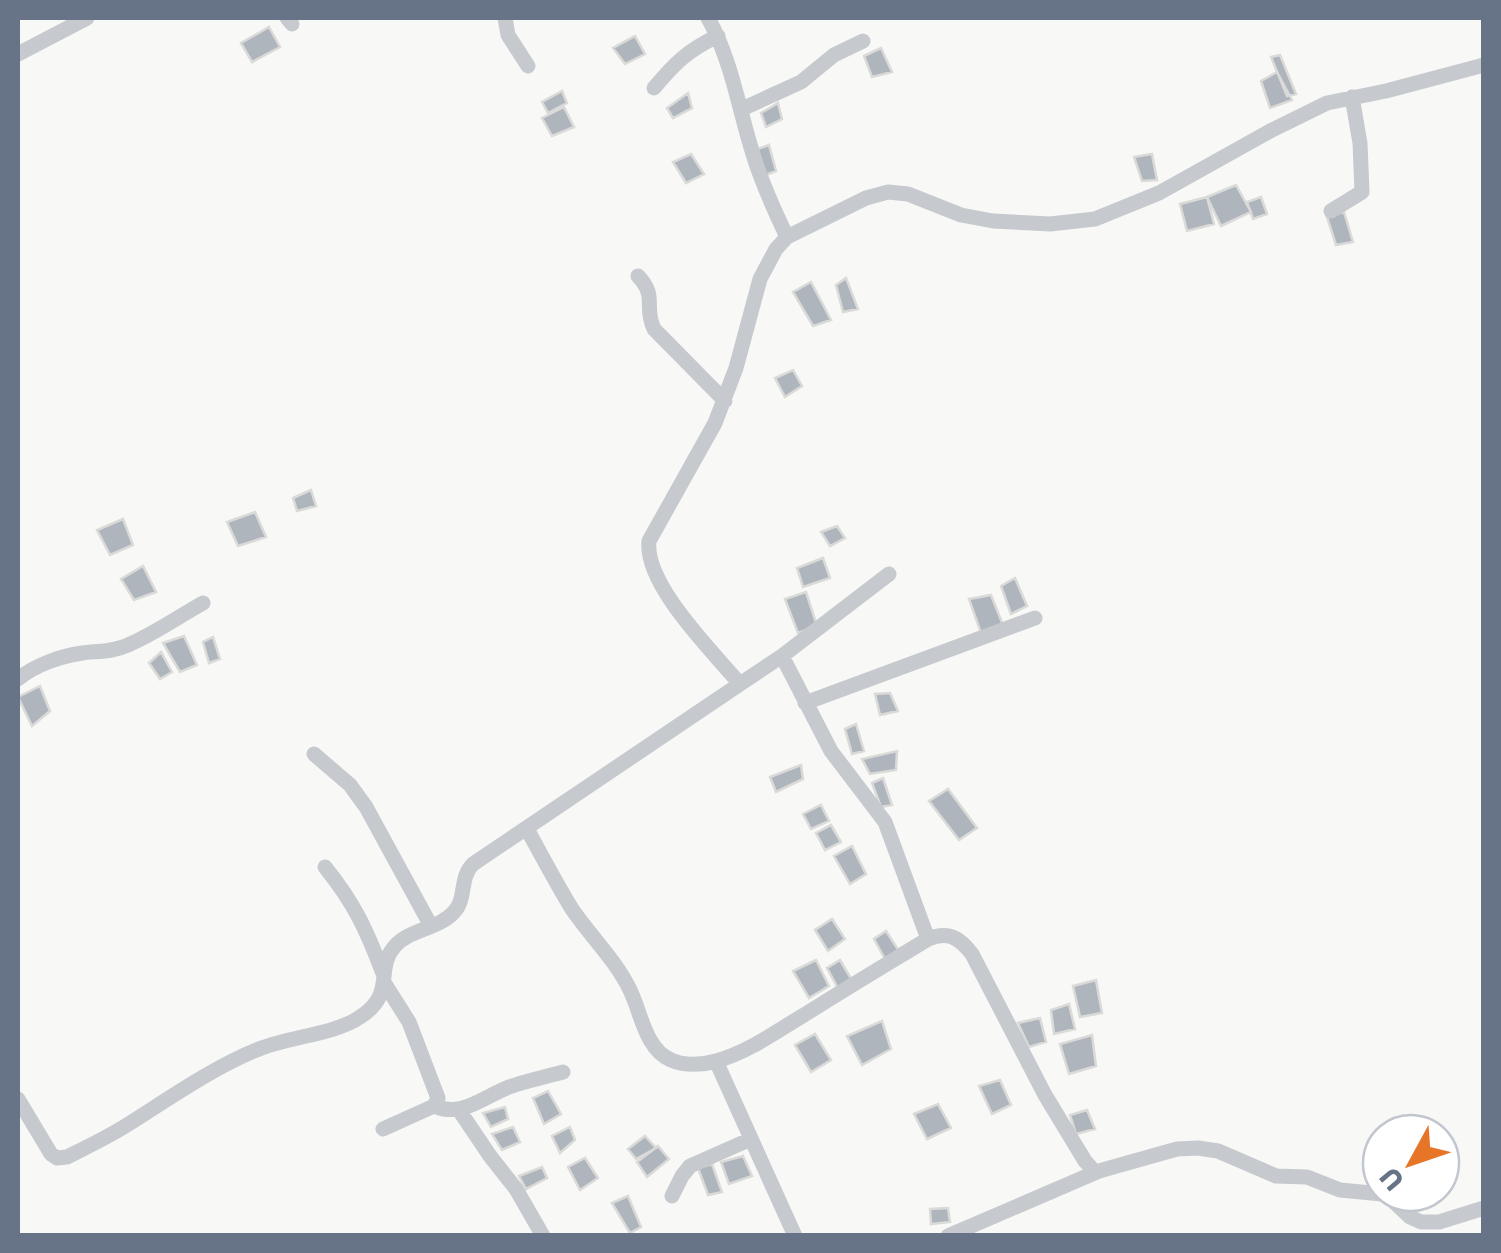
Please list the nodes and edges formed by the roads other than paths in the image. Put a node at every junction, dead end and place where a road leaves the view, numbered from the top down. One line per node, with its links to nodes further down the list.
1 (87, 18): 6 (street)
2 (505, 18): 8 (street)
3 (708, 18): 4 (street)
4 (718, 36): 9 (street); 11 (street)
5 (864, 41): 11 (street)
6 (18, 54)
7 (1484, 64): 10 (street)
8 (528, 66)
9 (654, 88)
10 (1352, 97): 12 (street); 13 (street)
11 (742, 109): 13 (street)
12 (1331, 211)
13 (787, 237): 15 (street)
14 (638, 276): 15 (street)
15 (725, 401): 21 (street)
16 (889, 574): 19 (street)
17 (203, 603): 20 (street)
18 (1035, 618): 22 (street)
19 (782, 656): 21 (street); 22 (street)
20 (18, 678)
21 (740, 684): 24 (street)
22 (806, 704): 27 (street)
23 (314, 754): 26 (street)
24 (527, 829): 26 (street); 29 (street)
25 (325, 867): 28 (street)
26 (431, 926): 28 (street)
27 (928, 939): 29 (street); 36 (street)
28 (385, 980): 31 (street); 32 (street)
29 (716, 1062): 35 (street)
30 (563, 1072): 33 (street)
31 (18, 1099)
32 (434, 1106): 33 (street); 34 (street)
33 (459, 1110): 41 (street)
34 (383, 1129)
35 (750, 1139): 38 (street); 42 (street)
36 (1099, 1171): 37 (street); 43 (street)
37 (1361, 1192)
38 (672, 1196)
39 (1484, 1208): 40 (street)
40 (1406, 1213)
41 (544, 1236)
42 (795, 1236)
43 (948, 1236)

